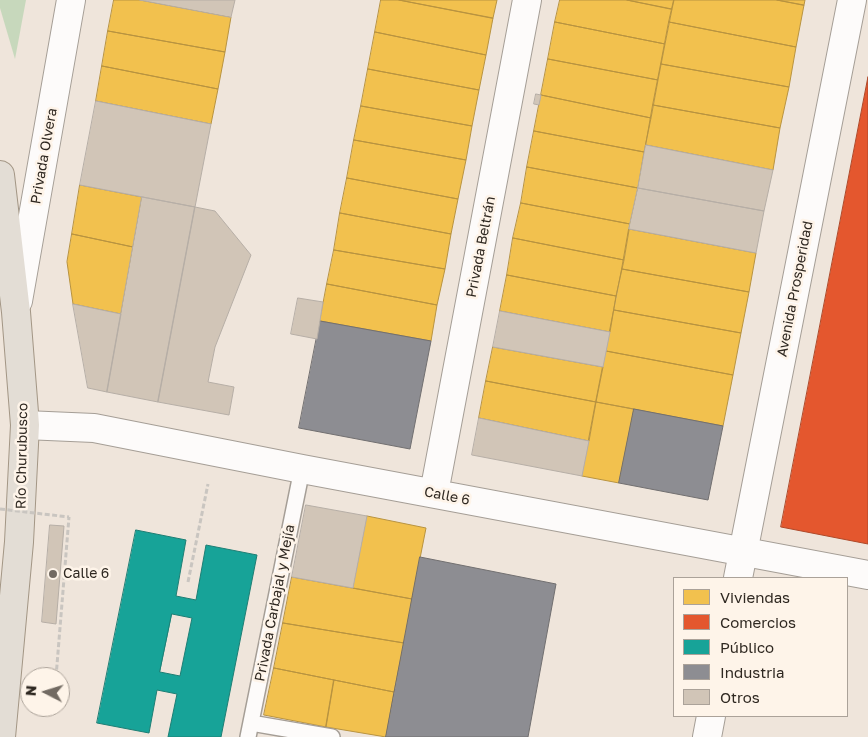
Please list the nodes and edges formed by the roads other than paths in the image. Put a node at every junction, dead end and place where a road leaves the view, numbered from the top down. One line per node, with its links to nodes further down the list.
1 (71, 0): 6 (street, Privada Olvera)
2 (527, 0): 9 (street, Privada Beltrán)
3 (852, 0): 10 (street, Avenida Prosperidad)
4 (0, 175): 6 (main road, Río Churubusco)
5 (0, 271): 6 (main road)
6 (16, 312): 7 (main road, Río Churubusco)
7 (25, 425): 8 (street, Calle 6); 15 (main road, Río Churubusco)
8 (302, 469): 9 (street, Calle 6); 14 (lane, Privada Carbajal y Mejía)
9 (434, 493): 10 (street, Calle 6)
10 (744, 551): 11 (street, Calle 6); 12 (street, Avenida Prosperidad)
11 (868, 574)
12 (738, 577)
13 (711, 717): 17 (street)
14 (250, 730): 16 (lane)
15 (1, 735)
16 (332, 737)
17 (707, 737)

